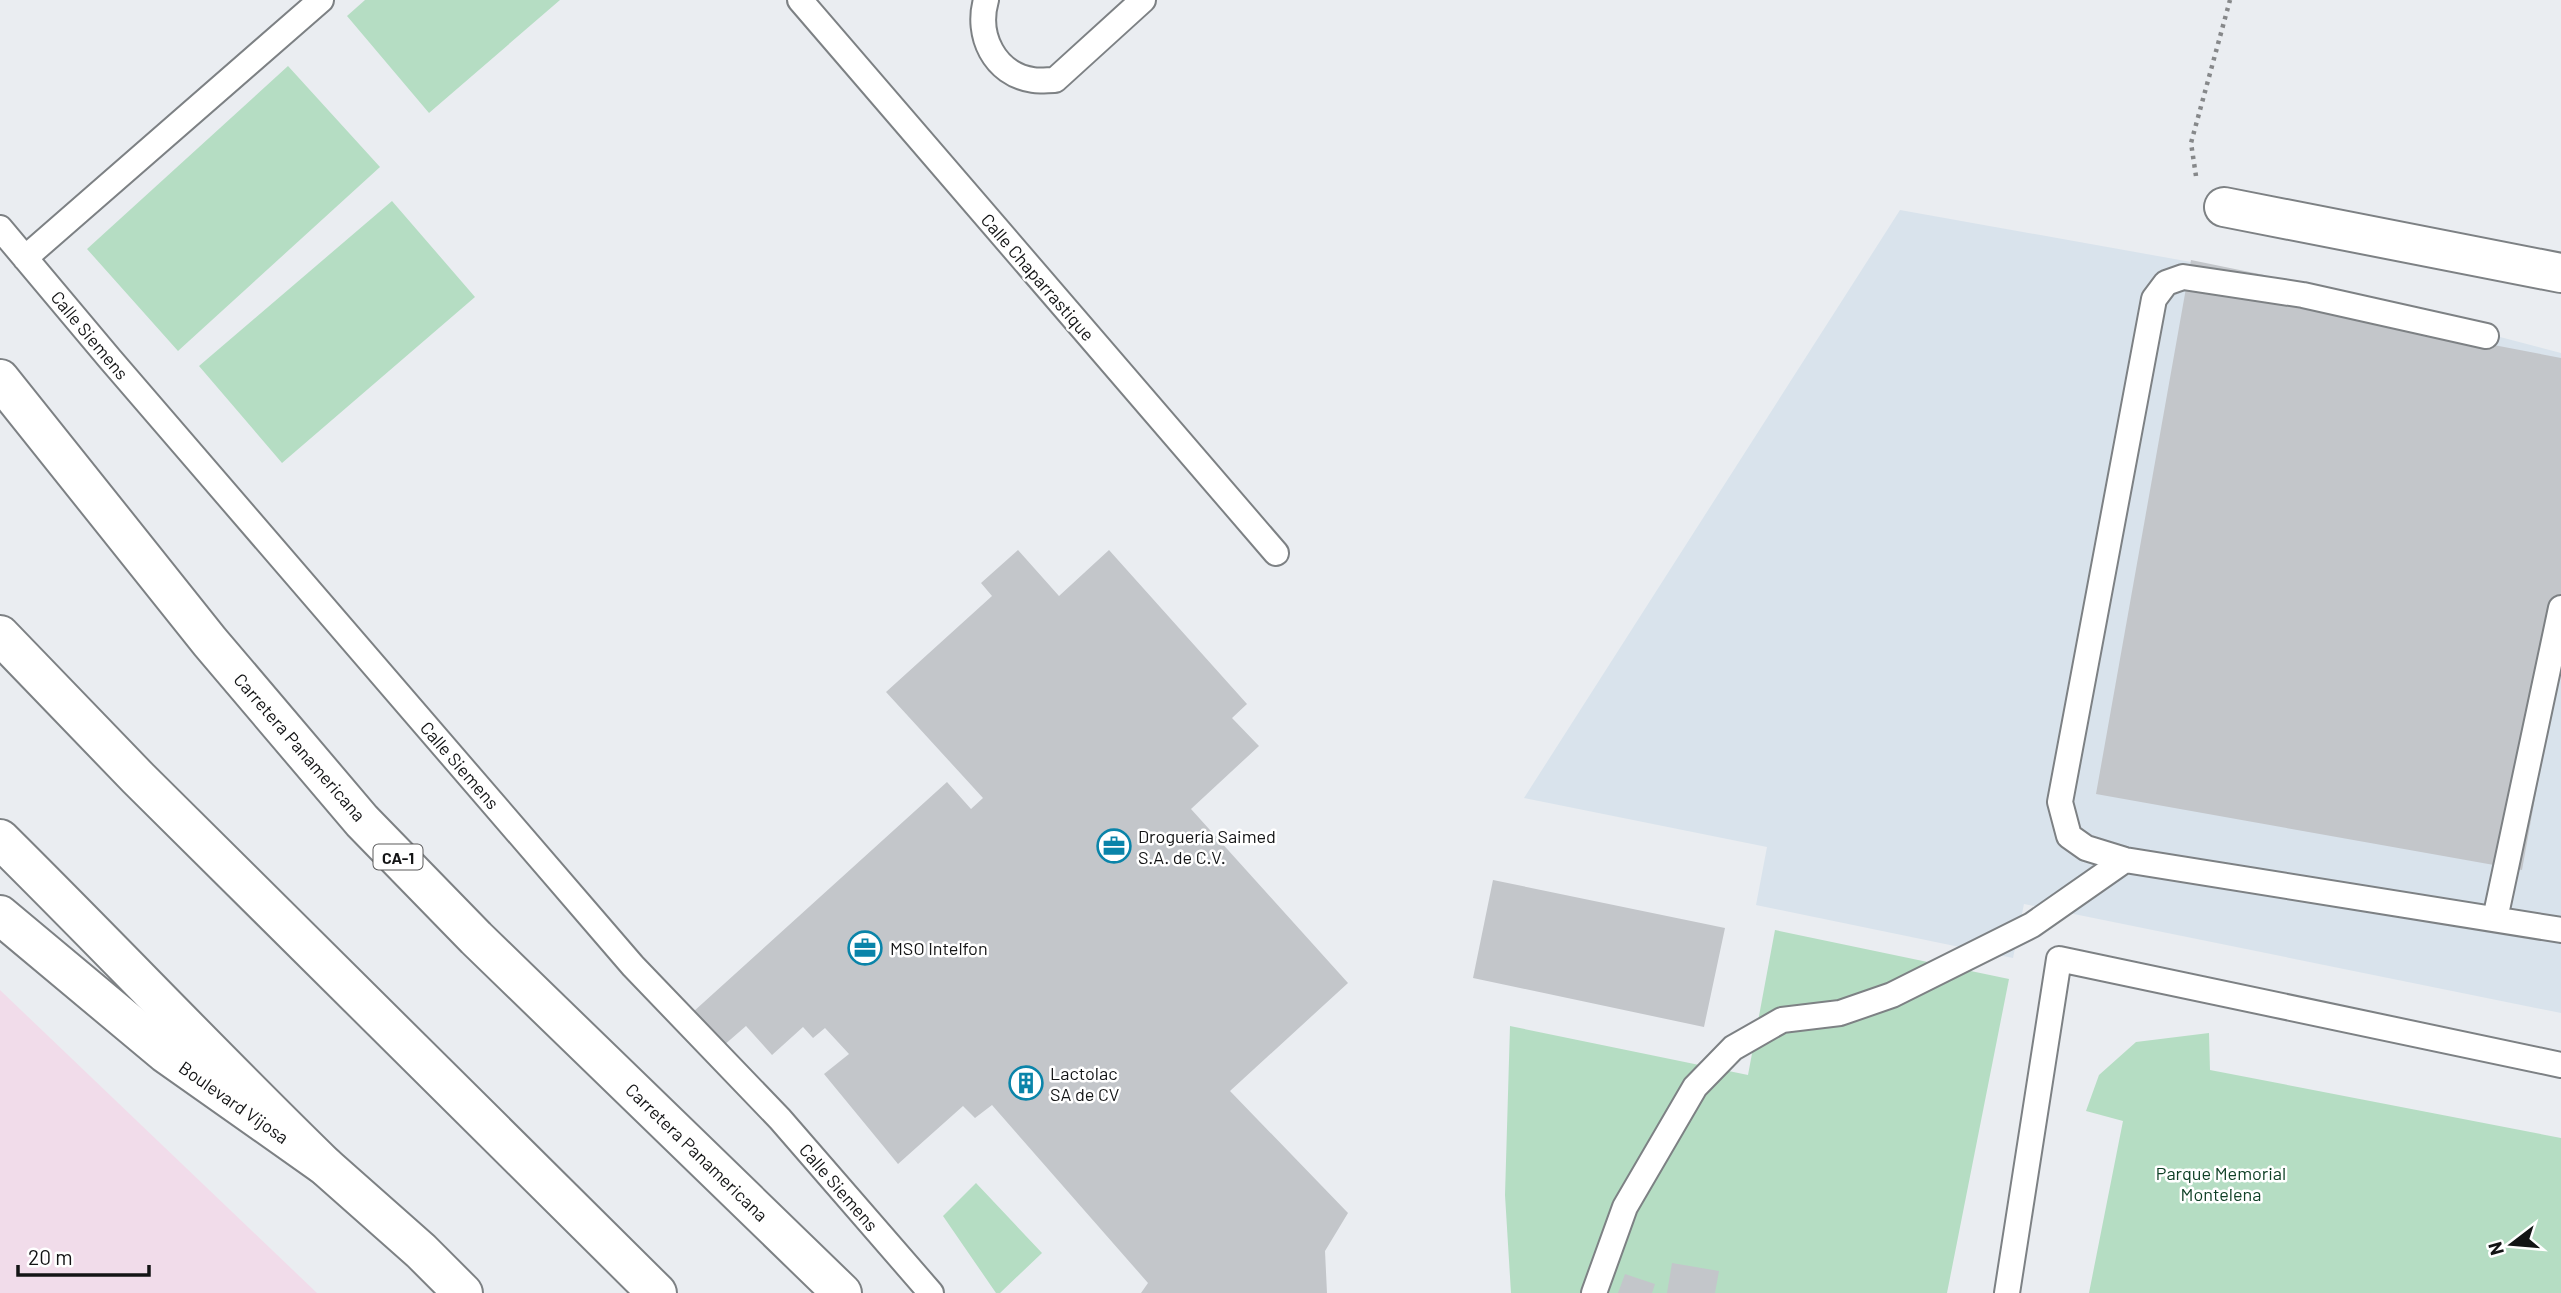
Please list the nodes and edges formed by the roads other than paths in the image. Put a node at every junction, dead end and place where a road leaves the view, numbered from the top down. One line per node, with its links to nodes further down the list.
1 (321, 0): 7 (lane)
2 (800, 0): 11 (lane, Calle Chaparrastique)
3 (986, 0): 4 (lane)
4 (1143, 0)
5 (2224, 207): 8 (main road)
6 (0, 228): 7 (lane, Calle Siemens)
7 (25, 258): 24 (lane, Calle Siemens)
8 (2561, 273)
9 (2486, 336): 15 (lane)
10 (0, 379): 23 (main road, Carretera Panamericana / CA-1)
11 (1276, 553)
12 (2561, 608): 17 (lane)
13 (0, 635): 22 (main road)
14 (0, 839): 20 (main road)
15 (2125, 860): 17 (lane); 25 (lane)
16 (0, 915): 20 (main road, Boulevard Vijosa)
17 (2495, 919): 18 (lane)
18 (2561, 930)
19 (2561, 1065): 26 (lane)
20 (325, 1167): 21 (main road, Boulevard Vijosa)
21 (463, 1293)
22 (657, 1293)
23 (842, 1293)
24 (931, 1293)
25 (1594, 1293)
26 (2007, 1293)

